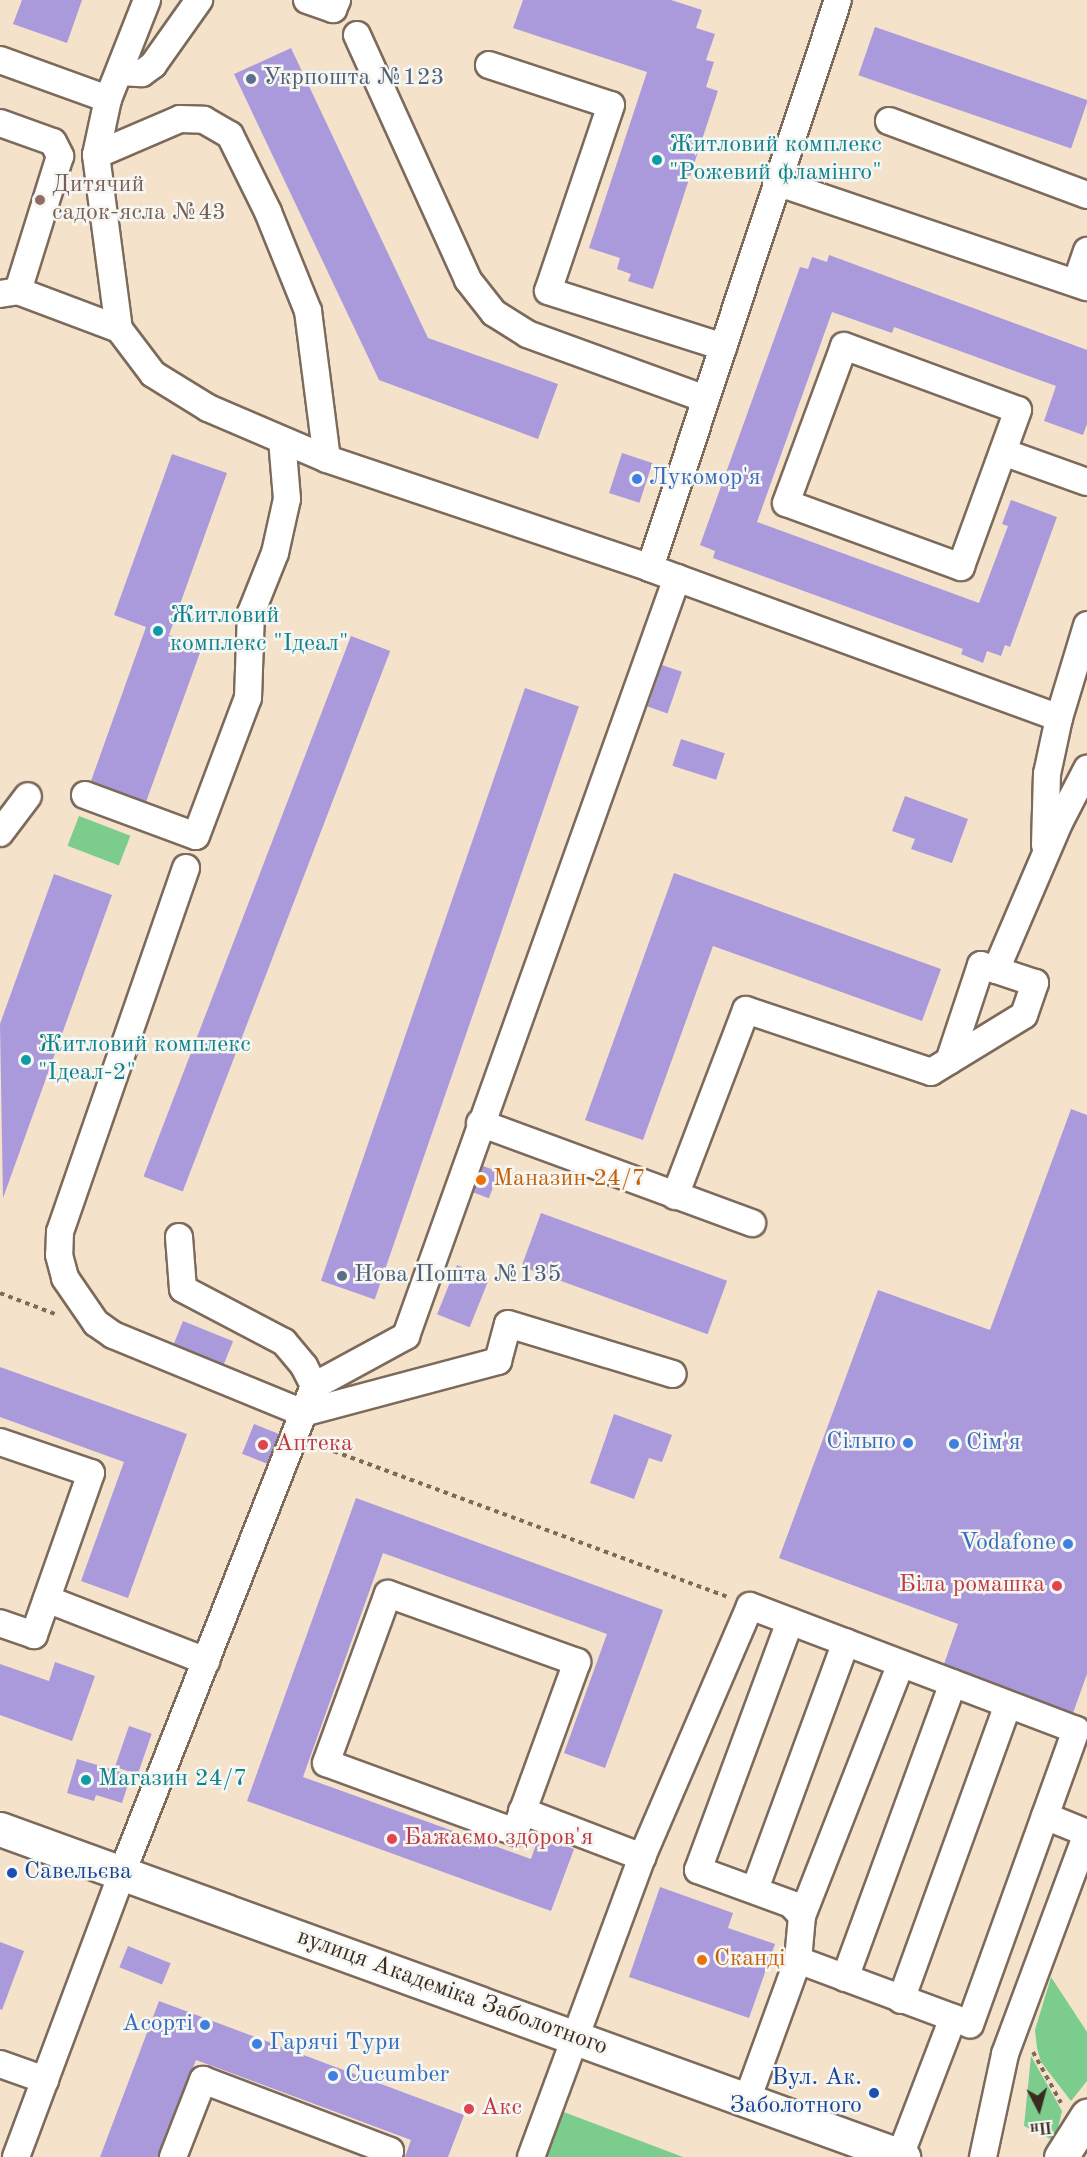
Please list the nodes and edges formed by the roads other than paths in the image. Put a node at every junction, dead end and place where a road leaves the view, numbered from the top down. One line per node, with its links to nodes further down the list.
1 (147, 0): 9 (lane)
2 (199, 0): 9 (lane)
3 (307, 0): 4 (lane)
4 (337, 0)
5 (838, 0): 14 (lane)
6 (357, 35): 21 (lane)
7 (0, 60): 10 (lane)
8 (489, 65): 20 (lane)
9 (120, 72): 10 (lane)
10 (108, 99): 13 (lane)
11 (889, 122): 15 (lane)
12 (0, 123): 18 (lane)
13 (96, 155): 19 (lane); 24 (lane)
14 (776, 182): 17 (lane); 20 (lane)
15 (1087, 195)
16 (1087, 251): 17 (lane)
17 (1081, 285)
18 (9, 293): 19 (lane)
19 (119, 329): 22 (lane)
20 (723, 347): 21 (lane)
21 (706, 399): 26 (lane)
22 (282, 440): 24 (lane); 31 (lane)
23 (1003, 452): 23 (lane); 25 (lane)
24 (327, 459): 26 (lane)
25 (1087, 482)
26 (650, 568): 27 (lane)
27 (677, 578): 29 (lane); 38 (lane)
28 (1087, 625): 29 (lane)
29 (1059, 718): 34 (lane)
30 (1087, 769): 34 (lane)
31 (85, 795)
32 (28, 796): 33 (lane)
33 (0, 833)
34 (1046, 858): 36 (lane)
35 (186, 868): 44 (lane)
36 (996, 970): 37 (lane); 37 (lane)
37 (949, 1061): 39 (lane)
38 (480, 1123): 39 (lane); 43 (lane)
39 (675, 1196): 40 (lane)
40 (752, 1223)
41 (179, 1237): 43 (lane)
42 (673, 1374): 44 (lane)
43 (314, 1386): 44 (lane)
44 (298, 1425): 50 (lane)
45 (0, 1442): 46 (lane)
46 (47, 1599): 48 (lane); 50 (lane)
47 (790, 1621): 49 (lane); 58 (lane); 60 (lane)
48 (0, 1623)
49 (846, 1642): 51 (lane); 60 (lane)
50 (206, 1661): 59 (lane)
51 (901, 1664): 52 (lane); 61 (lane)
52 (953, 1683): 53 (lane); 63 (lane)
53 (1008, 1704): 55 (lane); 64 (lane)
54 (522, 1811): 54 (lane); 58 (lane)
55 (1045, 1816): 57 (lane); 65 (lane)
56 (0, 1829): 59 (main road, вулиця Академіка Заболотного)
57 (1087, 1833): 75 (lane)
58 (642, 1857): 66 (lane)
59 (122, 1873): 66 (main road, вулиця Академіка Заболотного); 68 (lane)
60 (754, 1889): 61 (lane)
61 (802, 1916): 62 (lane)
62 (798, 1960): 63 (lane); 69 (lane)
63 (844, 1978): 64 (lane)
64 (901, 2000): 65 (lane)
65 (952, 2018): 70 (lane)
66 (574, 2038): 69 (main road, вулиця Академіка Заболотного); 74 (lane)
67 (0, 2064): 68 (lane)
68 (45, 2080): 71 (lane)
69 (747, 2100): 70 (main road, вулиця Академіка Заболотного)
70 (902, 2156)
71 (16, 2157)
72 (173, 2157): 73 (lane)
73 (388, 2157)
74 (531, 2157)
75 (983, 2157)

